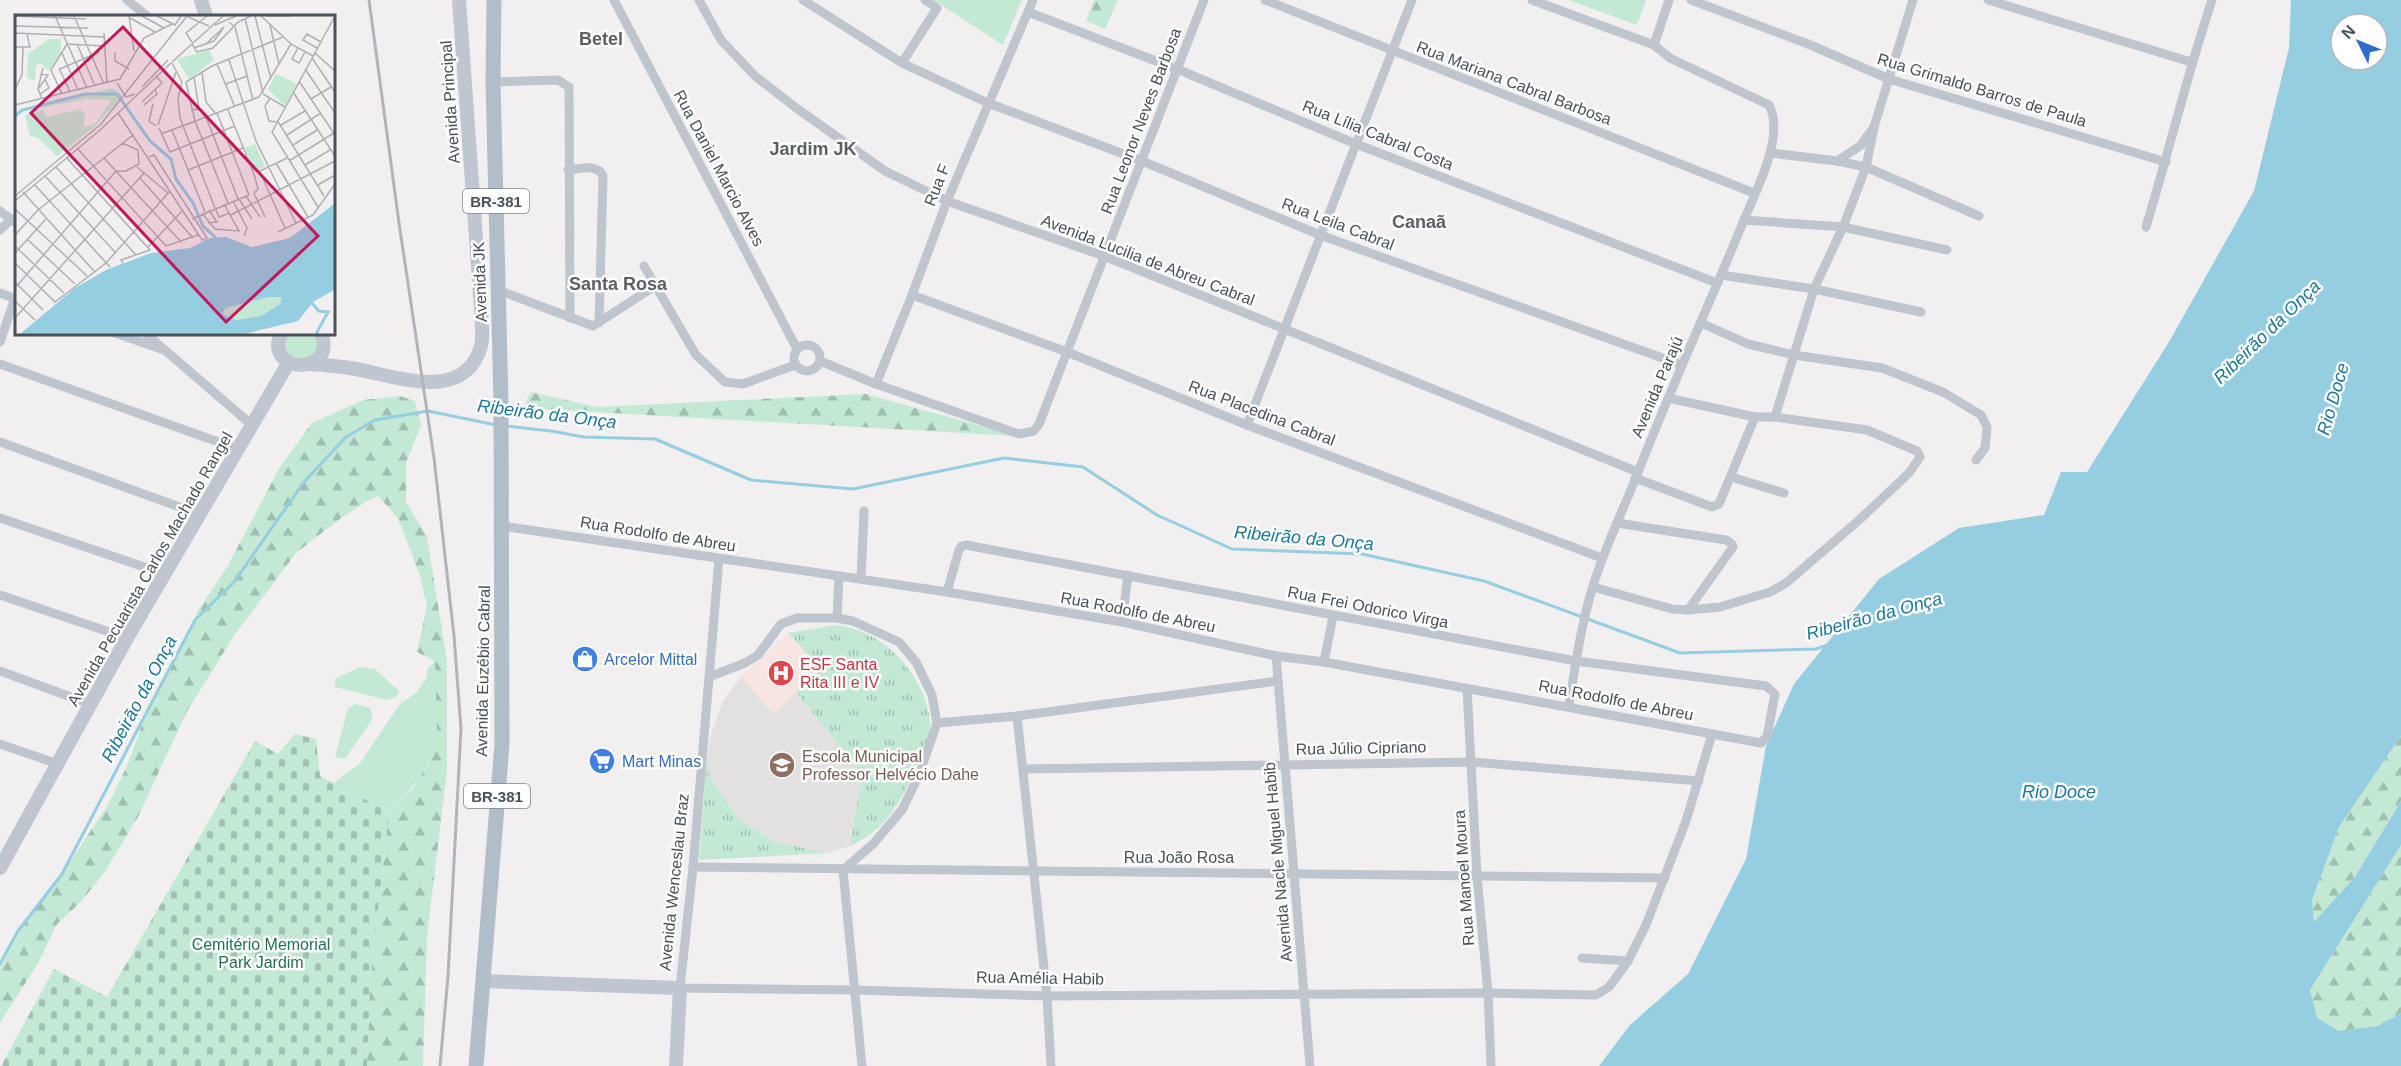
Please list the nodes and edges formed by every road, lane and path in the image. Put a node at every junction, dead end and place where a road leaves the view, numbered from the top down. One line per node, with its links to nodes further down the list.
1 (127, 0): 20 (street)
2 (201, 0): 21 (street)
3 (459, 0): 80 (street, Avenida Principal)
4 (494, 0): 28 (main road, Avenida JK / BR-381)
5 (614, 0): 70 (street, Rua Daniel Marcio Alves)
6 (699, 0): 39 (street, Avenida Lucilia de Abreu Cabral)
7 (803, 0): 25 (street, Rua Leila Cabral)
8 (925, 0): 25 (street)
9 (1033, 0): 19 (street, Rua F)
10 (1204, 0): 26 (street, Rua Leonor Neves Barbosa)
11 (1265, 0): 23 (street, Rua Mariana Cabral Barbosa)
12 (1412, 0): 23 (street)
13 (1532, 0): 22 (street, Avenida Parajú)
14 (1670, 0): 22 (street)
15 (1691, 0): 27 (street, Rua Grimaldo Barros de Paula)
16 (1913, 0): 27 (street)
17 (1988, 0): 24 (street)
18 (2212, 0): 24 (street)
19 (1028, 12): 26 (street, Rua Lília Cabral Costa); 29 (street, Rua F)
20 (146, 15)
21 (206, 15)
22 (1654, 45): 32 (street, Avenida Parajú)
23 (1393, 52): 31 (street); 38 (street, Rua Mariana Cabral Barbosa)
24 (2191, 62): 35 (street)
25 (902, 63): 29 (street, Rua Leila Cabral)
26 (1178, 69): 31 (street, Rua Lília Cabral Costa); 33 (street, Rua Leonor Neves Barbosa)
27 (1889, 79): 30 (street); 35 (street, Rua Grimaldo Barros de Paula)
28 (493, 82): 37 (street); 53 (main road, Avenida JK / BR-381)
29 (988, 103): 33 (street, Rua Leila Cabral); 39 (street, Rua F)
30 (1874, 127): 34 (street); 36 (street)
31 (1356, 144): 47 (street); 51 (street, Rua Lília Cabral Costa)
32 (1771, 153): 34 (street); 38 (street, Avenida Parajú)
33 (1142, 161): 47 (street, Rua Leila Cabral); 49 (street, Rua Leonor Neves Barbosa)
34 (1837, 161): 36 (street)
35 (2166, 162): 45 (street)
36 (1866, 167): 41 (street); 44 (street)
37 (568, 170): 60 (street); 61 (street)
38 (1754, 193): 42 (street, Avenida Parajú)
39 (947, 201): 49 (street, Avenida Lucilia de Abreu Cabral); 56 (street, Rua F)
40 (0, 210): 43 (street)
41 (1979, 216)
42 (1744, 220): 44 (street); 51 (street, Avenida Parajú)
43 (14, 221): 46 (street)
44 (1843, 227): 48 (street); 54 (street)
45 (2146, 227)
46 (0, 230)
47 (1320, 235): 63 (street); 79 (street, Rua Leila Cabral)
48 (1947, 250)
49 (1104, 256): 63 (street, Avenida Lucilia de Abreu Cabral); 72 (street, Rua Leonor Neves Barbosa)
50 (644, 266): 52 (street)
51 (1719, 279): 54 (street, Rua Lília Cabral Costa); 62 (street, Avenida Parajú)
52 (655, 286): 61 (street); 78 (street)
53 (498, 290): 60 (street); 89 (main road, Avenida JK / BR-381)
54 (1814, 290): 59 (street, Rua Lília Cabral Costa); 73 (street)
55 (0, 293): 57 (street)
56 (912, 295): 72 (street, Rua Placedina Cabral); 81 (street, Rua F)
57 (15, 298)
58 (15, 301): 68 (street)
59 (1921, 312)
60 (570, 318): 61 (street)
61 (599, 323)
62 (1701, 323): 73 (street); 79 (street, Avenida Parajú)
63 (1285, 331): 85 (street); 91 (street, Avenida Lucilia de Abreu Cabral)
64 (119, 334): 71 (street)
65 (147, 334): 71 (street)
66 (281, 334): 74 (street)
67 (321, 334): 69 (street)
68 (0, 342)
69 (323, 348): 77 (street); 80 (street, Avenida Principal)
70 (797, 349): 75 (street); 78 (street)
71 (166, 351): 86 (street)
72 (1067, 352): 81 (street, Rua Leonor Neves Barbosa); 85 (street, Rua Placedina Cabral)
73 (1794, 355): 84 (street); 90 (street)
74 (289, 362): 77 (street, Avenida Principal); 86 (street, Avenida Pecuarista Carlos Machado Rangel)
75 (820, 362): 78 (street); 81 (street)
76 (0, 364): 88 (street)
77 (309, 364): 80 (street, Avenida Principal)
78 (795, 365)
79 (1682, 365): 82 (street, Avenida Parajú)
80 (357, 369)
81 (876, 384)
82 (1668, 398): 83 (street); 91 (street, Avenida Parajú)
83 (1755, 417): 84 (street); 92 (street)
84 (1775, 417): 108 (street)
85 (1247, 425): 99 (street, Rua Placedina Cabral)
86 (253, 426): 88 (street, Avenida Pecuarista Carlos Machado Rangel)
87 (0, 442): 95 (street)
88 (238, 449): 95 (street, Avenida Pecuarista Carlos Machado Rangel)
89 (501, 455): 98 (main road, Avenida Euzébio Cabral / BR-381)
90 (1976, 460)
91 (1636, 475): 92 (street, Avenida Lucilia de Abreu Cabral); 97 (street, Avenida Parajú)
92 (1731, 477): 93 (street)
93 (1784, 493)
94 (864, 511): 104 (street)
95 (199, 514): 101 (street, Avenida Pecuarista Carlos Machado Rangel)
96 (0, 518): 101 (street)
97 (1617, 523): 99 (street, Avenida Parajú); 108 (street)
98 (502, 526): 100 (street, Rua Rodolfo de Abreu); 141 (main road, Avenida Euzébio Cabral / BR-381)
99 (1602, 558): 105 (street, Avenida Parajú)
100 (719, 559): 102 (street, Rua Rodolfo de Abreu); 117 (street, Avenida Wenceslau Braz)
101 (165, 574): 112 (street, Avenida Pecuarista Carlos Machado Rangel)
102 (838, 576): 104 (street, Rua Rodolfo de Abreu); 110 (street)
103 (1128, 576): 106 (street, Rua Frei Odorico Virga); 109 (street, Rua Frei Odorico Virga); 111 (street)
104 (861, 579): 106 (street, Rua Rodolfo de Abreu)
105 (1593, 587): 108 (street); 114 (street, Avenida Parajú)
106 (947, 592): 111 (street, Rua Rodolfo de Abreu)
107 (0, 595): 112 (street)
108 (1688, 610)
109 (1333, 616): 114 (street, Rua Frei Odorico Virga); 115 (street)
110 (837, 618): 117 (street); 123 (street)
111 (1122, 622): 113 (street, Rua Rodolfo de Abreu)
112 (127, 638): 120 (street, Avenida Pecuarista Carlos Machado Rangel)
113 (1276, 656): 115 (street, Rua Rodolfo de Abreu); 118 (street, Avenida Nacle Miguel Habib)
114 (1576, 661): 121 (street, Avenida Parajú); 125 (street, Rua Frei Odorico Virga)
115 (1324, 662): 119 (street, Rua Rodolfo de Abreu)
116 (0, 671): 120 (street)
117 (709, 677): 132 (street, Avenida Wenceslau Braz)
118 (1277, 681): 122 (street); 129 (street, Avenida Nacle Miguel Habib)
119 (1467, 688): 121 (street, Rua Rodolfo de Abreu); 127 (street, Rua Manoel Moura)
120 (90, 704): 128 (street, Avenida Pecuarista Carlos Machado Rangel)
121 (1569, 706): 124 (street, Rua Rodolfo de Abreu)
122 (1017, 716): 123 (street); 130 (street)
123 (937, 723): 134 (street)
124 (1712, 734): 125 (street, Rua Rodolfo de Abreu); 131 (street)
125 (1764, 741)
126 (0, 744): 128 (street)
127 (1472, 762): 129 (street, Rua Júlio Cipriano); 131 (street, Rua Júlio Cipriano); 137 (street, Rua Manoel Moura)
128 (58, 764): 133 (street, Avenida Pecuarista Carlos Machado Rangel)
129 (1286, 764): 130 (street, Rua Júlio Cipriano); 136 (street, Avenida Nacle Miguel Habib)
130 (1024, 769): 135 (street)
131 (1699, 781): 138 (street)
132 (693, 867): 134 (street, Rua João Rosa); 142 (street, Avenida Wenceslau Braz)
133 (0, 868)
134 (843, 870): 135 (street, Rua João Rosa); 143 (street)
135 (1035, 871): 136 (street, Rua João Rosa); 146 (street)
136 (1293, 873): 137 (street, Rua João Rosa); 145 (street, Avenida Nacle Miguel Habib)
137 (1477, 876): 138 (street, Rua João Rosa); 144 (street, Rua Manoel Moura)
138 (1665, 878): 140 (street)
139 (1582, 958): 140 (street)
140 (1628, 961): 144 (street, Rua Amélia Habib)
141 (483, 981): 142 (street, Rua Amélia Habib); 147 (main road, Avenida Euzébio Cabral / BR-381)
142 (680, 988): 143 (street, Rua Amélia Habib); 148 (street, Avenida Wenceslau Braz)
143 (854, 990): 146 (street, Rua Amélia Habib); 149 (street)
144 (1488, 993): 145 (street, Rua Amélia Habib); 152 (street, Rua Manoel Moura)
145 (1304, 994): 146 (street, Rua Amélia Habib); 151 (street, Avenida Nacle Miguel Habib)
146 (1047, 996): 150 (street)
147 (476, 1066)
148 (676, 1066)
149 (862, 1066)
150 (1051, 1066)
151 (1310, 1066)
152 (1491, 1066)

